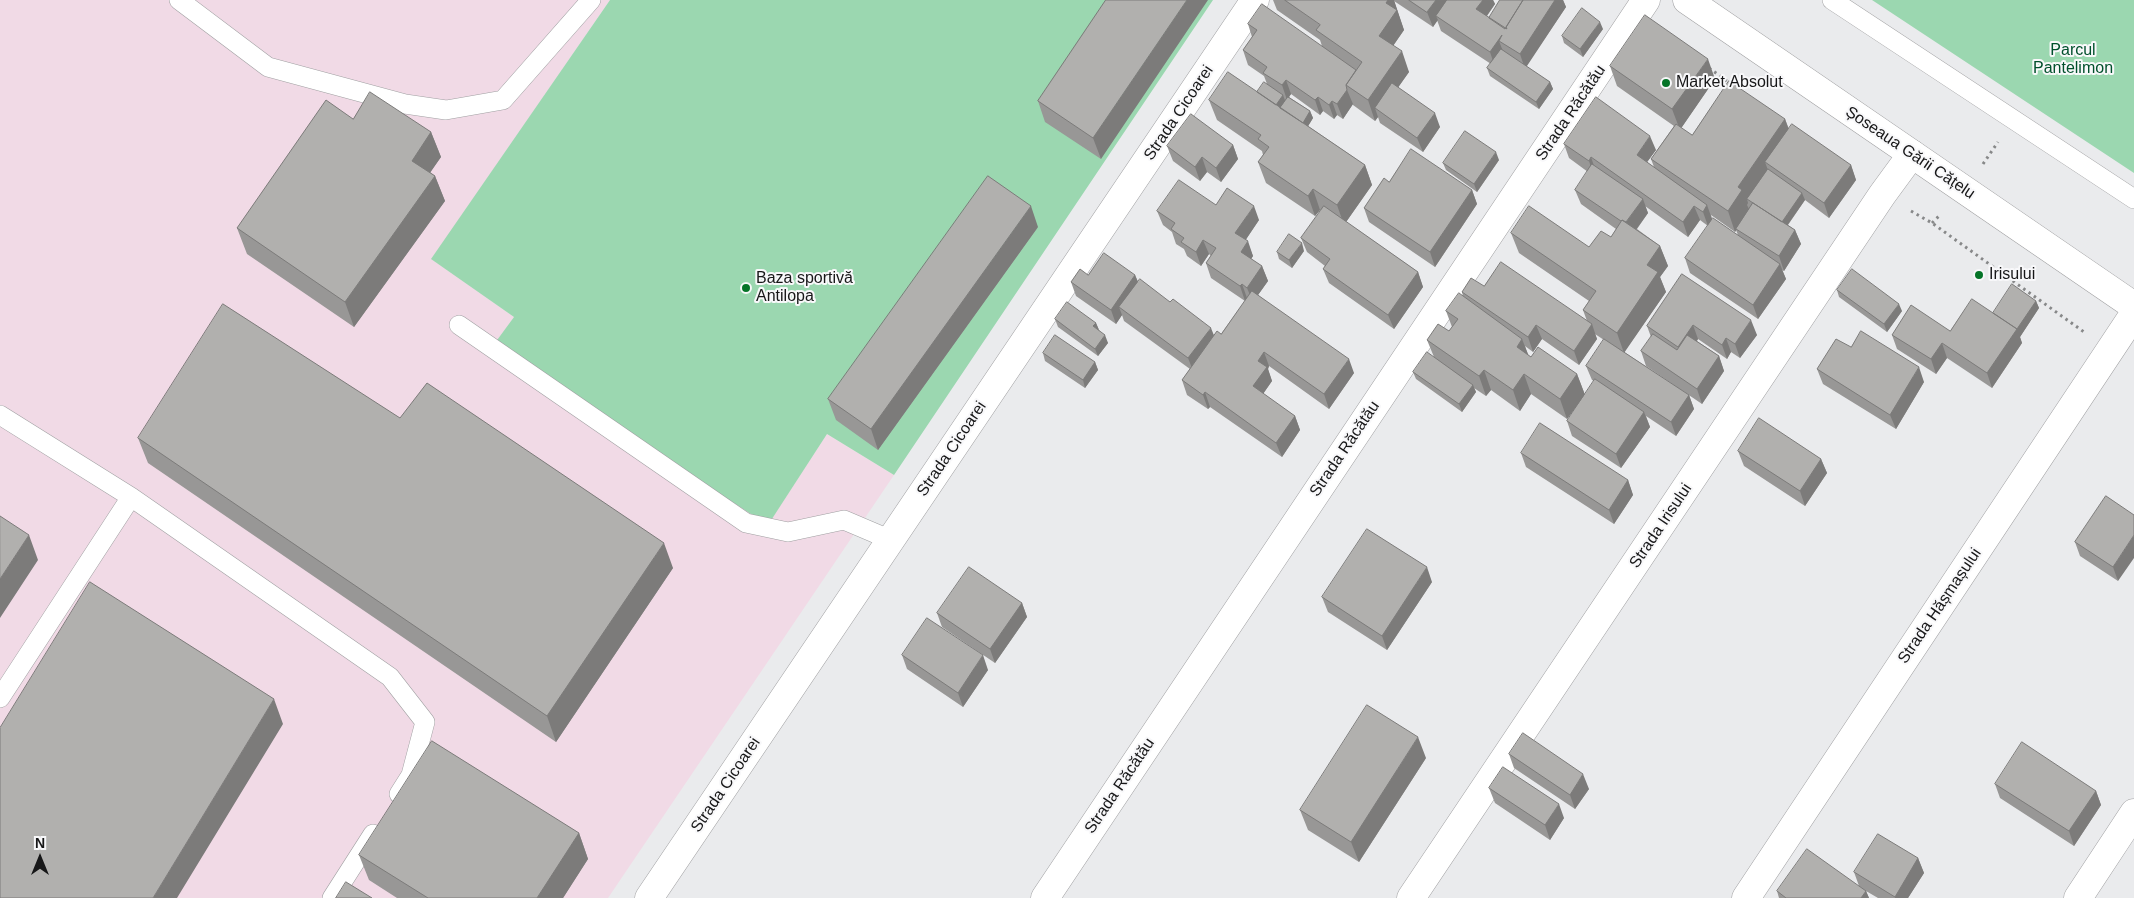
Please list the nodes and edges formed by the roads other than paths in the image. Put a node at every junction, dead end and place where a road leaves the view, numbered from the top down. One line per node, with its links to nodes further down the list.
1 (179, 0): 2 (lane)
2 (591, 0)
3 (1255, 0): 14 (street, Strada Cicoarei)
4 (1646, 0): 19 (street, Strada Răcătău)
5 (1687, 0): 7 (street, Șoseaua Gării Cățelu)
6 (1832, 0): 8 (lane)
7 (1912, 154): 9 (street, Șoseaua Gării Cățelu); 20 (street, Strada Irisului)
8 (2134, 198)
9 (2134, 306)
10 (2134, 314): 21 (street, Strada Hășmașului)
11 (459, 325): 14 (lane)
12 (0, 415): 13 (lane)
13 (131, 497): 15 (lane); 17 (lane)
14 (891, 540): 18 (street, Strada Cicoarei)
15 (0, 698)
16 (2134, 813): 22 (street)
17 (332, 898)
18 (649, 898)
19 (1045, 898)
20 (1412, 898)
21 (1746, 898)
22 (2078, 898)

